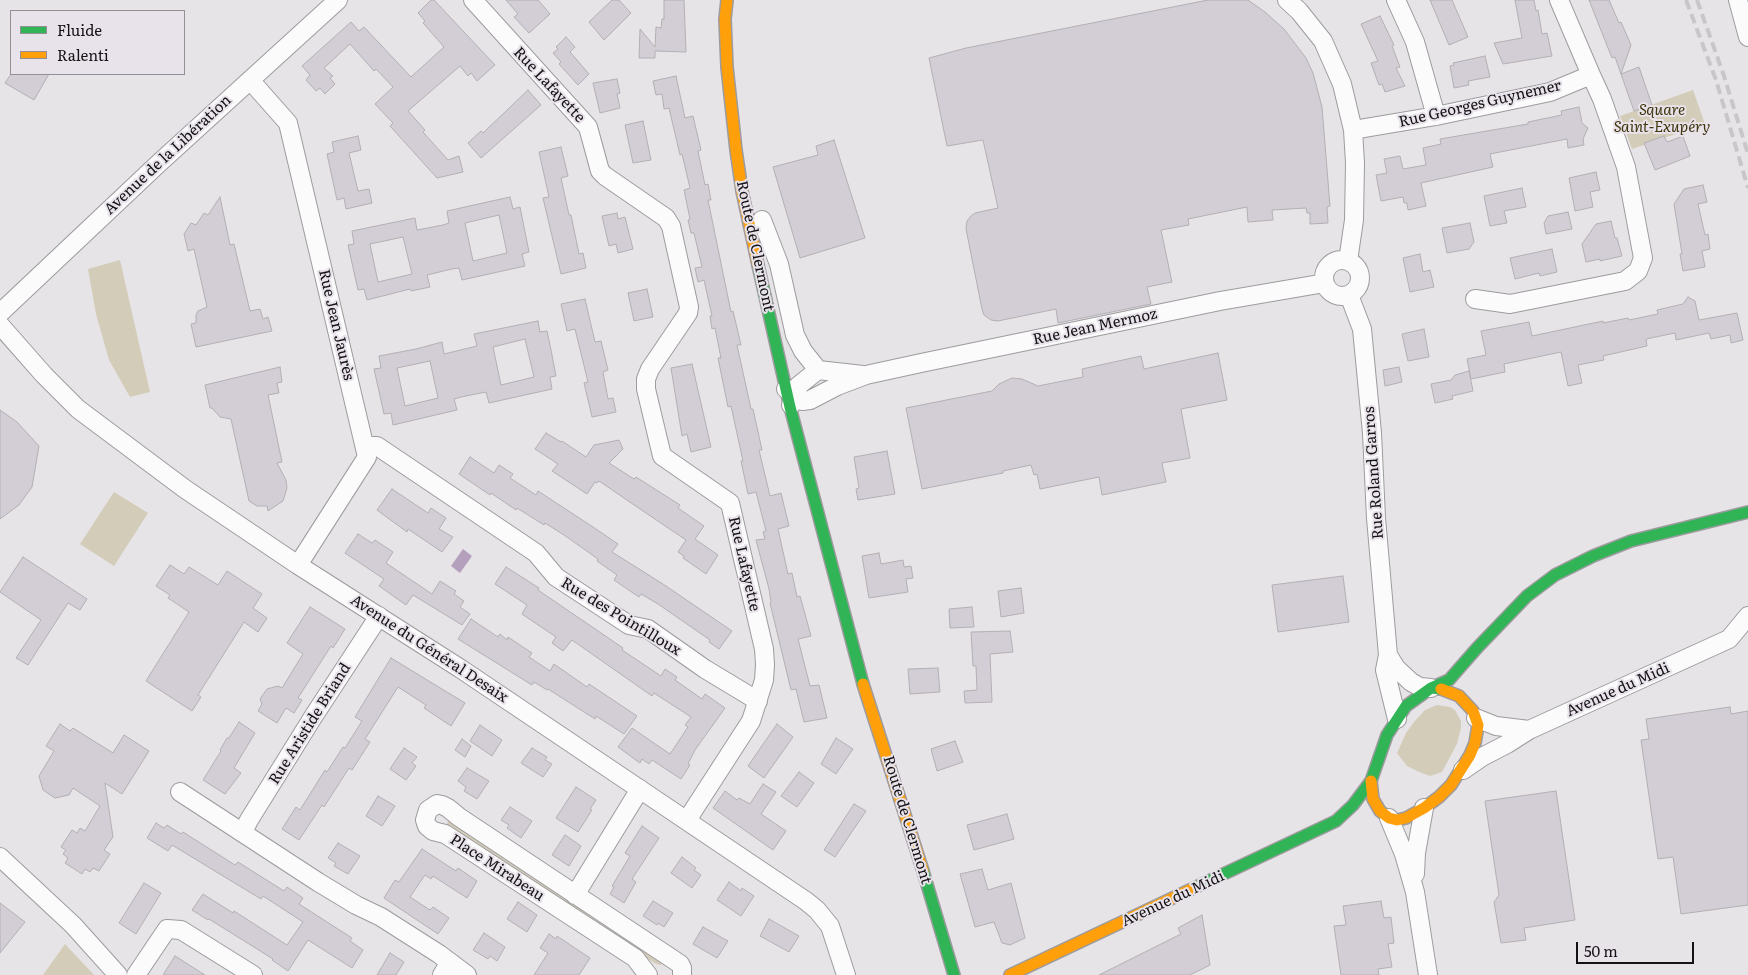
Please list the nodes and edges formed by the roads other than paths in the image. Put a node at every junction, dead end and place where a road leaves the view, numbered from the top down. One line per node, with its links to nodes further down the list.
1 (338, 0): 10 (street, Avenue de la Libération)
2 (473, 0): 38 (street, Rue Lafayette)
3 (727, 0): 11 (main road, Route de Clermont)
4 (1287, 0): 13 (street)
5 (1396, 0): 12 (street)
6 (1559, 0): 9 (street)
7 (1738, 0): 8 (street)
8 (1748, 37)
9 (1591, 75): 12 (street, Rue Georges Guynemer); 19 (street)
10 (250, 80): 20 (street, Avenue de la Libération); 27 (street, Rue Jean Jaurès)
11 (730, 102): 14 (main road, Route de Clermont); 25 (main road, Route de Clermont)
12 (1436, 116): 13 (street, Rue Georges Guynemer)
13 (1353, 130): 16 (street)
14 (751, 174)
15 (761, 215): 22 (main road, Route de Clermont); 23 (street, Route de Clermont)
16 (1348, 261): 17 (street); 18 (street)
17 (1325, 283): 18 (street); 24 (street, Rue Jean Mermoz)
18 (1349, 295): 33 (street, Rue Roland Garros)
19 (1475, 299)
20 (0, 312)
21 (0, 325): 29 (street, Avenue du Général Desaix)
22 (792, 356)
23 (818, 370): 24 (street, Rue Jean Mermoz); 25 (street)
24 (866, 375): 25 (street, Rue Jean Mermoz)
25 (796, 395): 35 (main road, Route de Clermont)
26 (808, 431): 35 (main road, Route de Clermont)
27 (365, 446): 29 (street, Rue Jean Jaurès); 38 (street, Rue des Pointilloux)
28 (1748, 512): 32 (main road)
29 (298, 565): 30 (street, Avenue du Général Desaix)
30 (379, 616): 44 (street, Avenue du Général Desaix); 51 (street, Rue Aristide Briand)
31 (1748, 616): 41 (street, Avenue du Midi)
32 (1495, 630): 34 (main road); 36 (main road)
33 (1388, 655): 36 (street); 40 (street, Rue Roland Garros)
34 (1479, 661)
35 (857, 665): 63 (main road, Route de Clermont)
36 (1431, 688): 39 (main road); 40 (main road)
37 (1472, 696): 39 (main road)
38 (758, 701): 47 (street, Rue Lafayette)
39 (1475, 714): 41 (street); 42 (main road)
40 (1397, 719): 43 (main road)
41 (1528, 730): 42 (street, Avenue du Midi)
42 (1460, 773): 46 (main road)
43 (1371, 781): 48 (main road); 49 (main road, Avenue du Midi)
44 (640, 789): 47 (street, Avenue du Général Desaix); 54 (street)
45 (180, 792): 51 (street)
46 (1424, 808): 48 (main road); 53 (street)
47 (687, 820): 62 (street, Avenue du Général Desaix)
48 (1381, 820): 53 (street)
49 (1336, 821): 50 (main road, Avenue du Midi); 64 (main road, Avenue du Midi)
50 (1355, 821)
51 (243, 832): 55 (street)
52 (0, 857): 56 (street)
53 (1415, 892): 65 (street)
54 (575, 895): 60 (street, Place Mirabeau); 61 (street, Place Mirabeau)
55 (446, 968): 59 (street)
56 (118, 975)
57 (136, 975): 58 (street)
58 (253, 975)
59 (467, 975)
60 (648, 975)
61 (682, 975)
62 (846, 975)
63 (954, 975)
64 (1010, 975)
65 (1428, 975)

